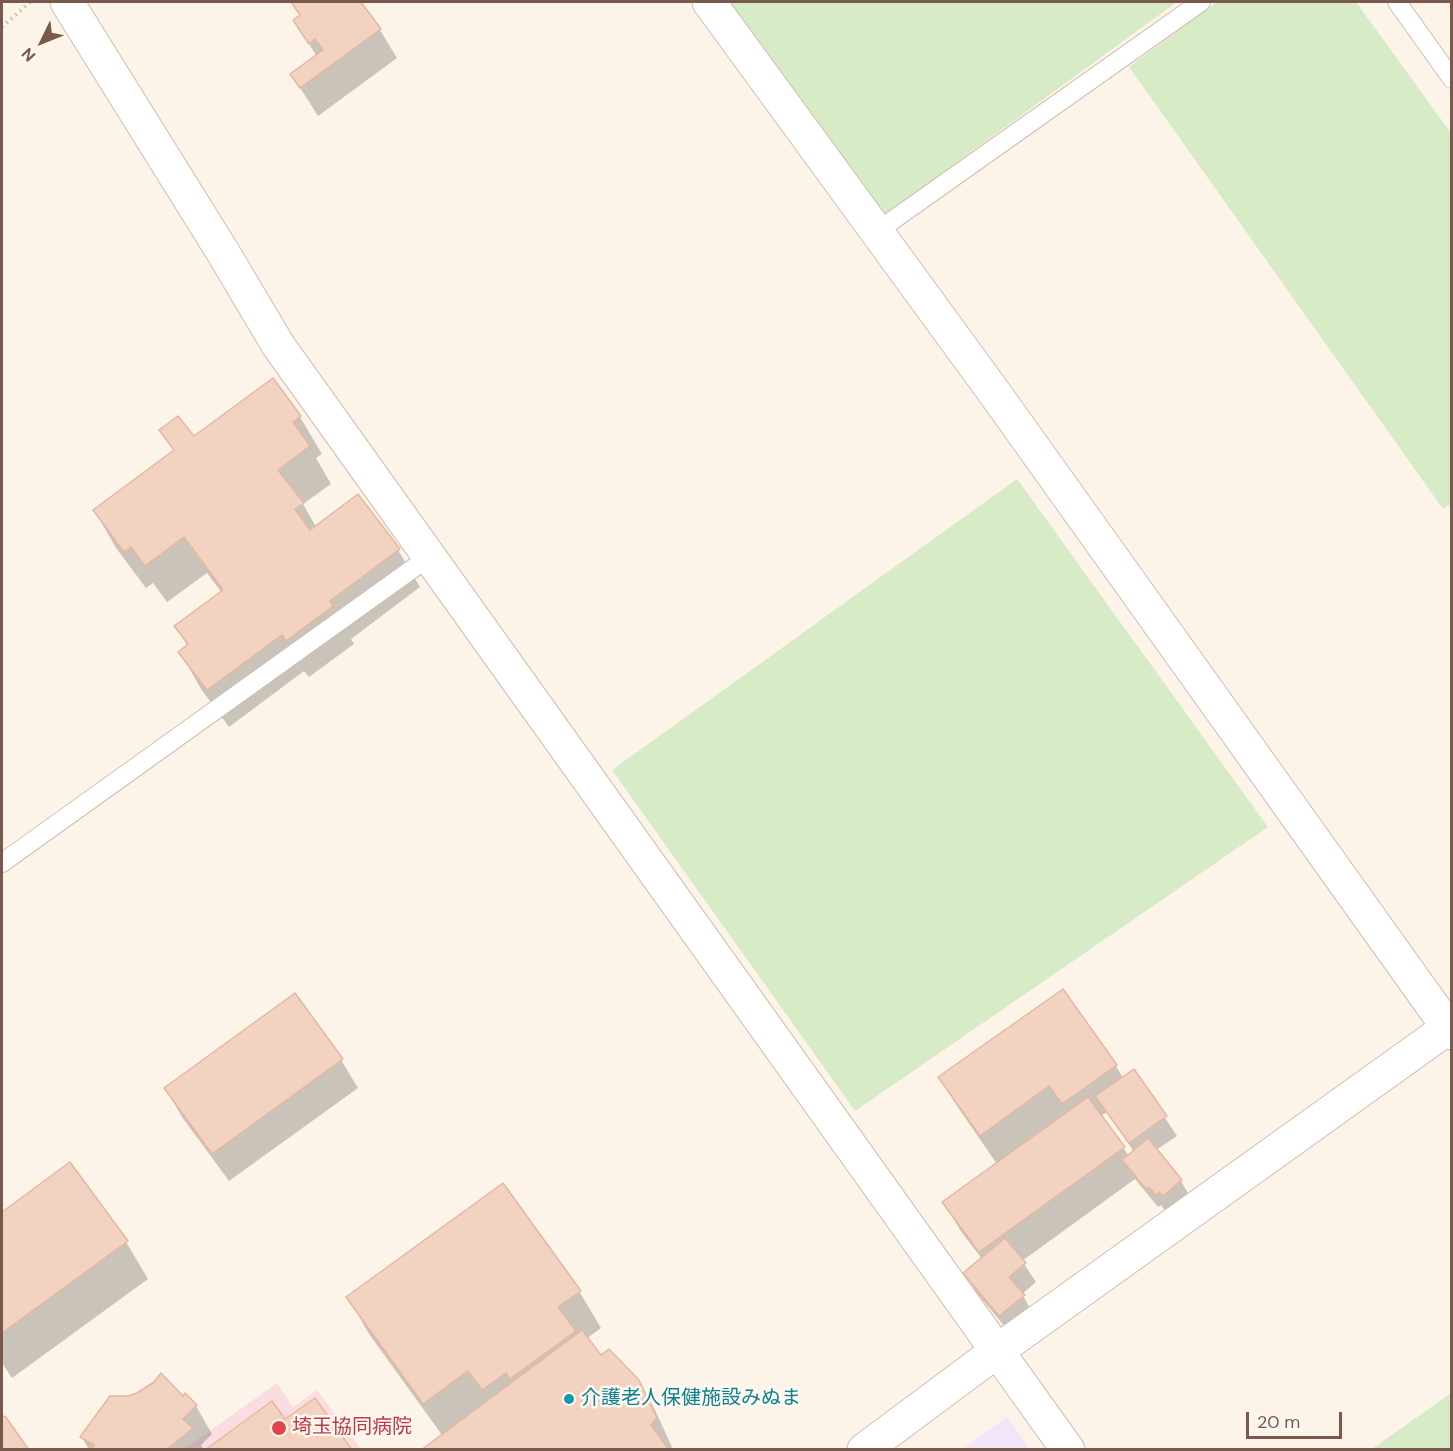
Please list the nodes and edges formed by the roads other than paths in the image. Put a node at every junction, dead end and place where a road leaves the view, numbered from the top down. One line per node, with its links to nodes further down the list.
1 (67, 2): 7 (street)
2 (709, 2): 6 (street)
3 (1201, 2): 6 (lane)
4 (1397, 2): 5 (lane)
5 (1452, 79)
6 (876, 232): 9 (street)
7 (429, 557): 8 (lane); 10 (street)
8 (2, 863)
9 (1450, 1029): 10 (street)
10 (997, 1351): 11 (street); 12 (street)
11 (864, 1449)
12 (1068, 1449)

